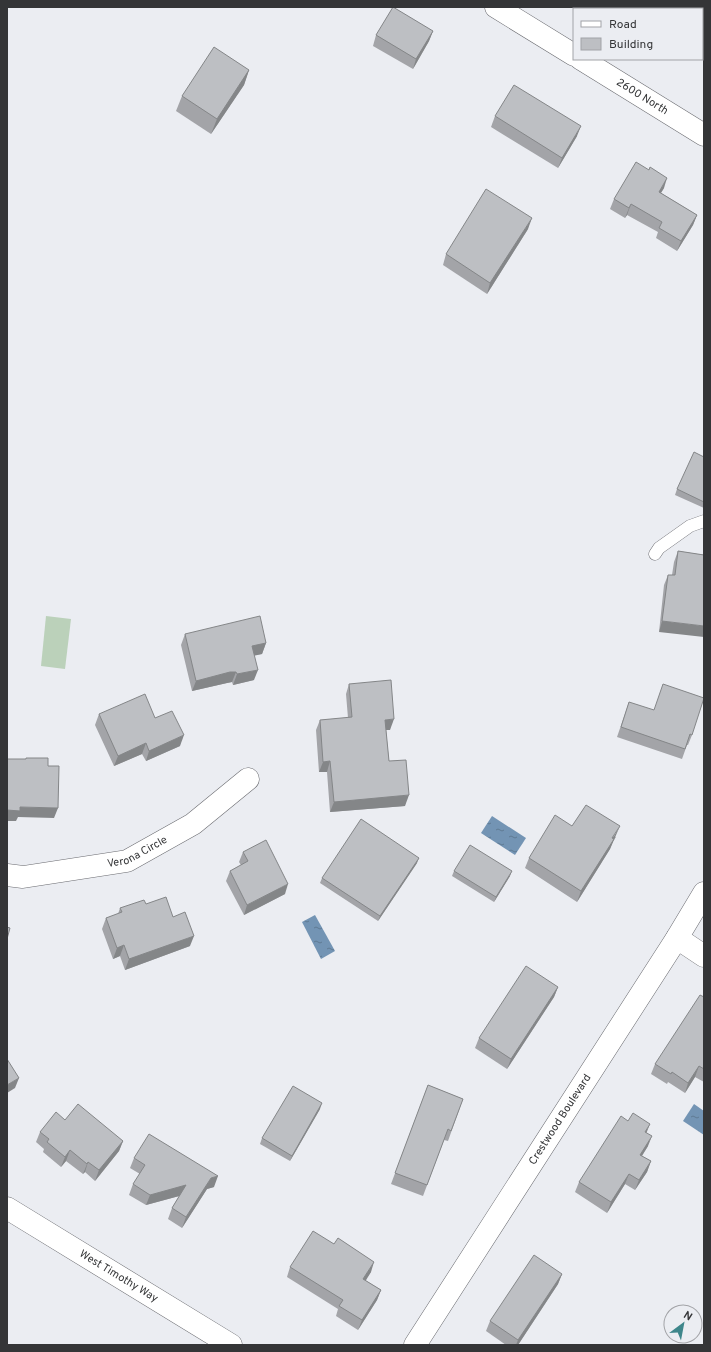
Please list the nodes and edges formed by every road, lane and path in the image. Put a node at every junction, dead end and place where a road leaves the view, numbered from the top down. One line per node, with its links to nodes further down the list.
1 (496, 7): 2 (street)
2 (573, 54)
3 (583, 60): 4 (street, 2600 North)
4 (704, 135)
5 (704, 521): 6 (lane)
6 (655, 554)
7 (248, 779): 8 (street, Verona Circle)
8 (7, 875)
9 (704, 893): 10 (street, Crestwood Boulevard)
10 (677, 938): 11 (street); 14 (street, Crestwood Boulevard)
11 (704, 956)
12 (7, 1208): 13 (street, West Timothy Way)
13 (231, 1345)
14 (416, 1345)

